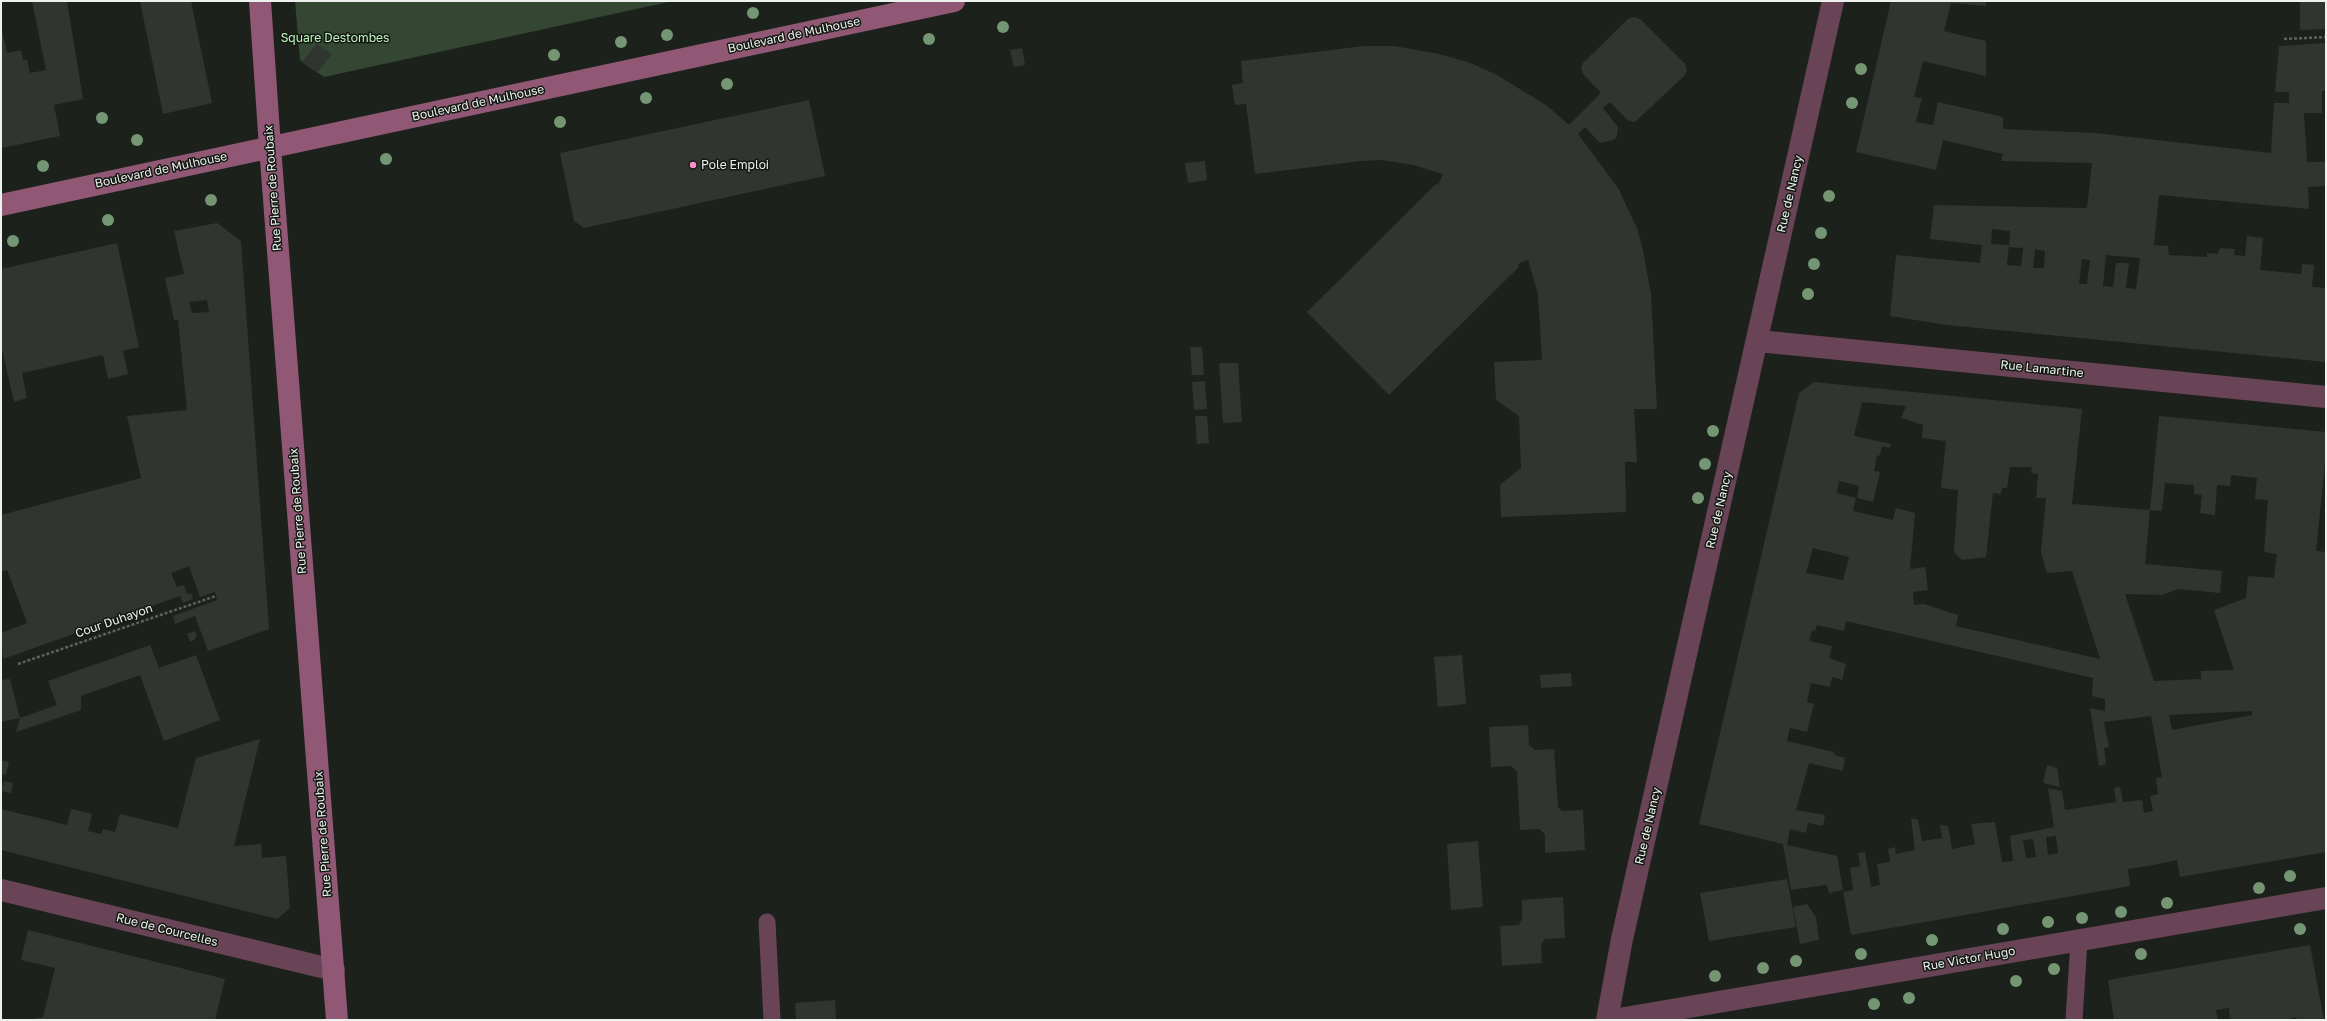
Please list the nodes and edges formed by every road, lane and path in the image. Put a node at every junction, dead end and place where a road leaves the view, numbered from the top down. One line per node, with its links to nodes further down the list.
1 (260, 1): 6 (street, Rue Pierre de Roubaix)
2 (954, 1): 6 (street, Boulevard de Mulhouse)
3 (1833, 1): 8 (street, Rue de Nancy)
4 (2326, 38): 5 (path)
5 (2284, 39)
6 (270, 147): 7 (street, Boulevard de Mulhouse); 16 (street, Rue Pierre de Roubaix)
7 (1, 205)
8 (1758, 341): 9 (street, Rue Lamartine); 19 (street, Rue de Nancy)
9 (2326, 397)
10 (216, 596): 11 (path, Cour Duhayon)
11 (18, 664)
12 (1, 890): 16 (street, Rue de Courcelles)
13 (2326, 898): 15 (street, Rue Victor Hugo)
14 (767, 922): 18 (lane)
15 (2080, 940): 20 (street, Rue Victor Hugo); 21 (lane)
16 (334, 970): 17 (street, Rue Pierre de Roubaix)
17 (338, 1020)
18 (772, 1020)
19 (1607, 1020)
20 (1613, 1020)
21 (2074, 1020)

